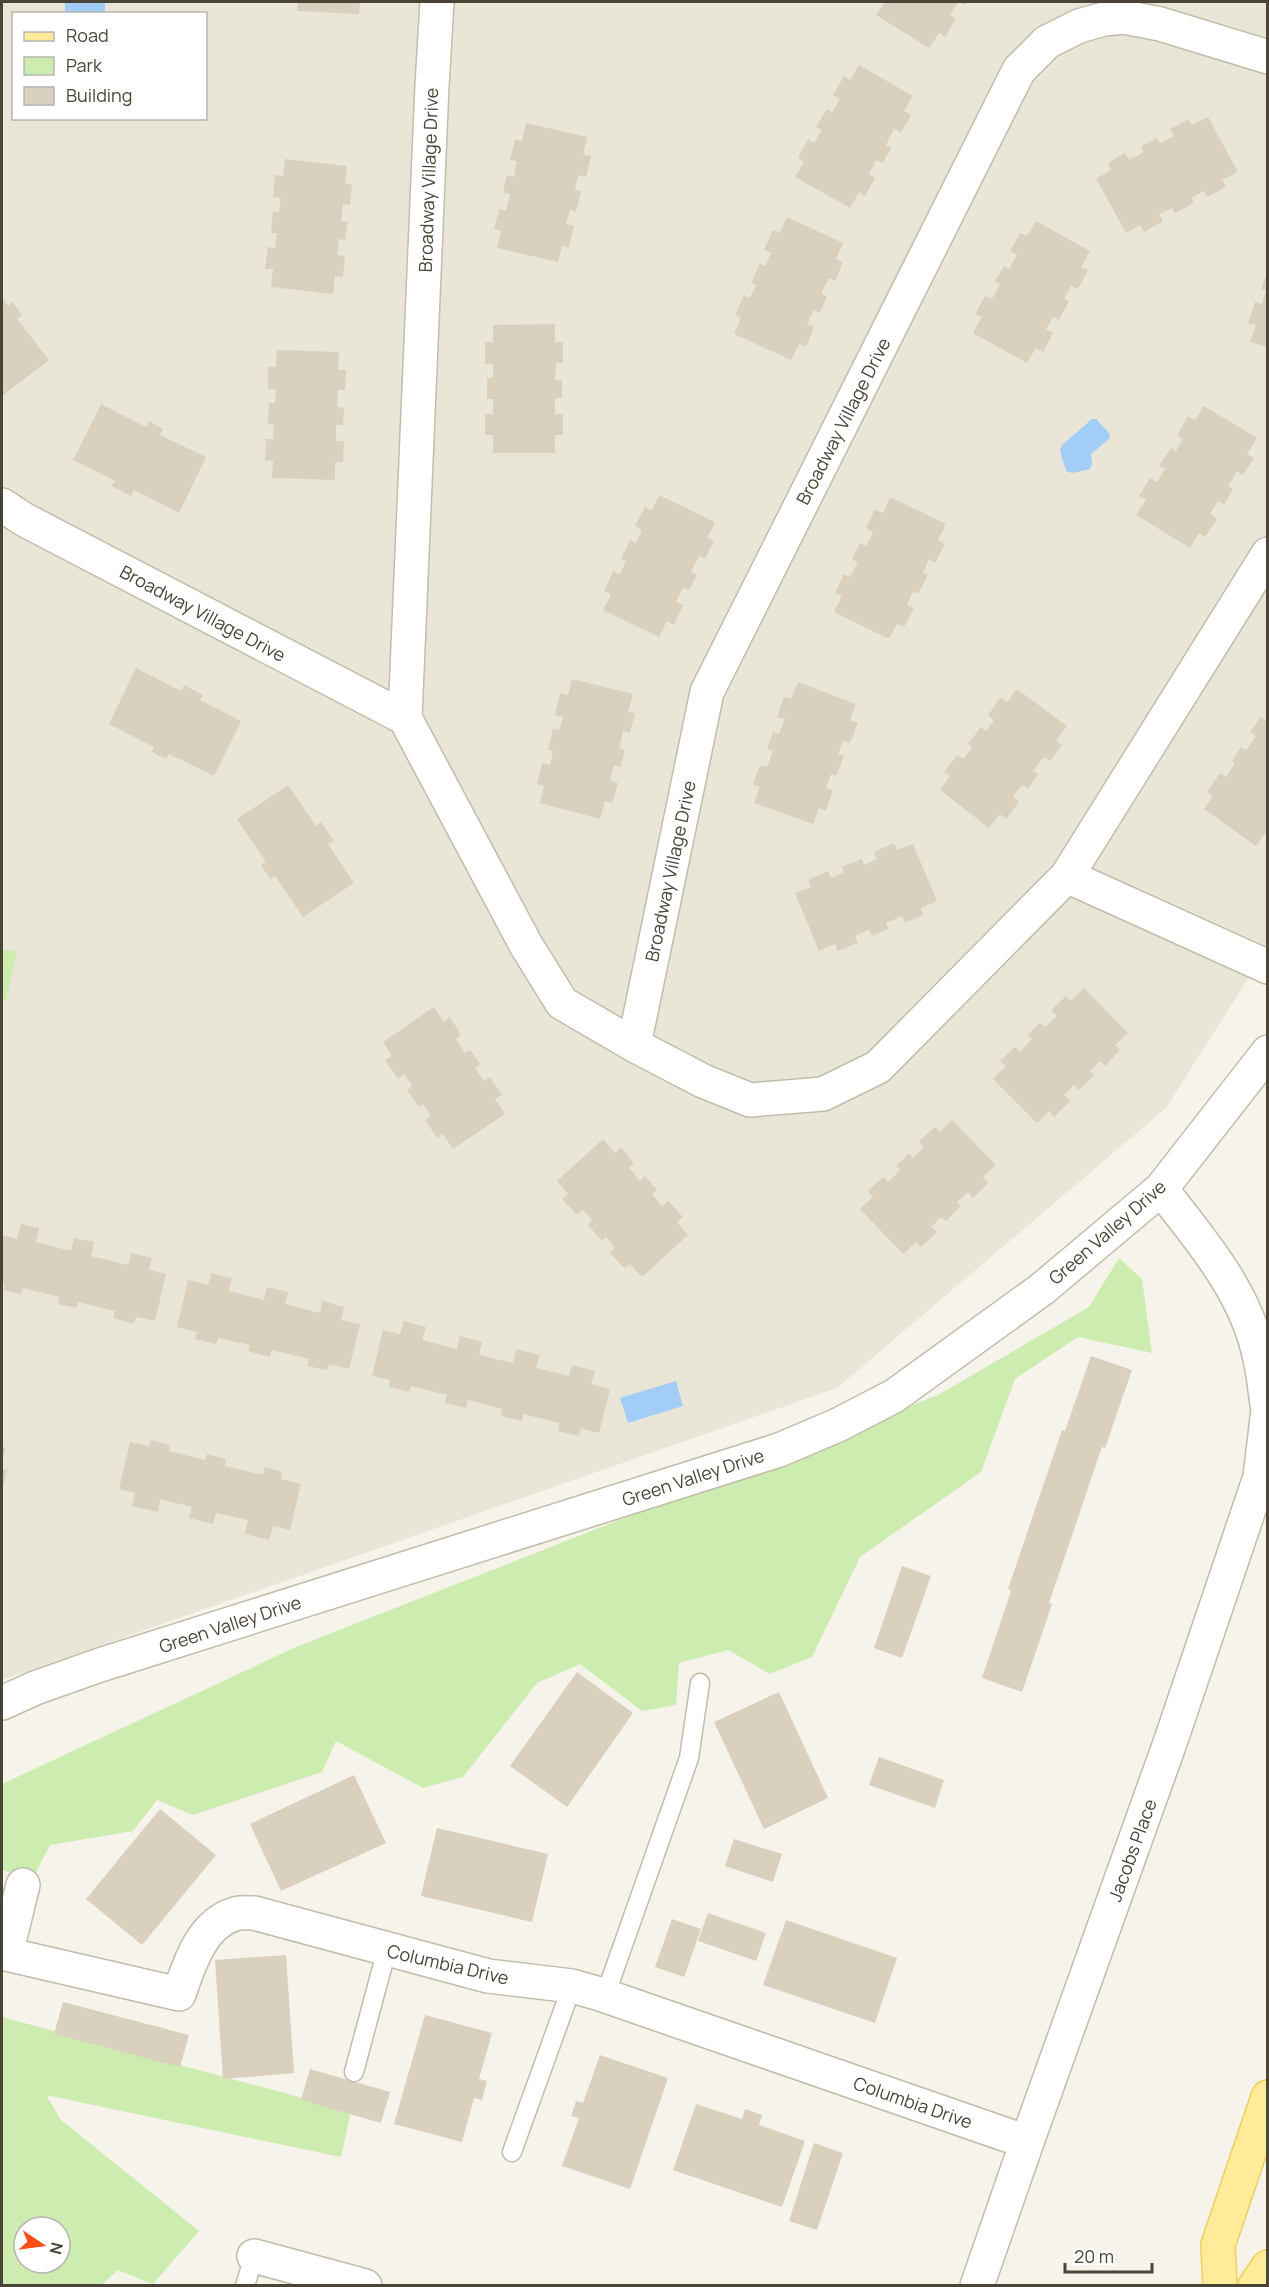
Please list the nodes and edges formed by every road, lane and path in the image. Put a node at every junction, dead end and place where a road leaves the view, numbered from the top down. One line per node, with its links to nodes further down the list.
1 (437, 2): 5 (street, Broadway Village Drive)
2 (1268, 57): 8 (street, Broadway Village Drive)
3 (2, 505): 5 (street, Broadway Village Drive)
4 (1268, 554): 6 (street)
5 (405, 718): 8 (street)
6 (1067, 876): 7 (street); 8 (street)
7 (1268, 967)
8 (634, 1045)
9 (1268, 1052): 10 (street, Green Valley Drive)
10 (1161, 1189): 11 (street, Jacobs Place); 13 (street, Green Valley Drive)
11 (1268, 1410): 20 (street, Jacobs Place)
12 (700, 1683): 17 (lane)
13 (2, 1703)
14 (23, 1885): 15 (street, Columbia Drive)
15 (387, 1949): 16 (street, Columbia Drive); 18 (lane)
16 (572, 1986): 17 (street, Columbia Drive); 21 (lane)
17 (605, 1996): 20 (street, Columbia Drive)
18 (354, 2072)
19 (1268, 2097): 26 (main road)
20 (1027, 2142): 25 (street, Jacobs Place)
21 (512, 2152)
22 (1268, 2267): 27 (main road)
23 (249, 2271): 24 (street)
24 (365, 2286)
25 (978, 2286)
26 (1220, 2286)
27 (1255, 2286)

